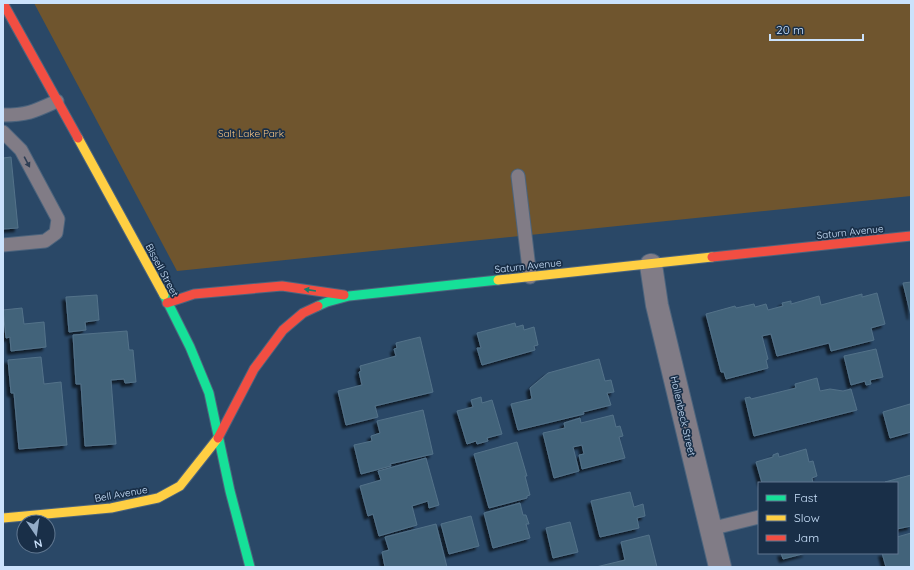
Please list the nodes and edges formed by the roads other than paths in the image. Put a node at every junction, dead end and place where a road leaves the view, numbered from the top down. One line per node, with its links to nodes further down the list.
1 (3, 3): 2 (street, Bissell Street)
2 (57, 101): 3 (lane); 11 (street, Bissell Street)
3 (3, 115)
4 (3, 132): 7 (lane, one-way to 7)
5 (518, 176): 9 (lane)
6 (911, 236): 8 (street, Saturn Avenue)
7 (3, 245)
8 (651, 265): 9 (street, Saturn Avenue); 15 (street, Hollenbeck Street)
9 (530, 277): 10 (street, Saturn Avenue)
10 (349, 296): 11 (street, one-way to 11); 12 (street, Saturn Avenue)
11 (167, 303): 12 (street, Bissell Street)
12 (218, 438): 14 (street, Bell Avenue); 16 (street, Bissell Street)
13 (758, 517): 15 (lane)
14 (3, 518)
15 (710, 529): 17 (street, Hollenbeck Street)
16 (250, 567)
17 (720, 567)

